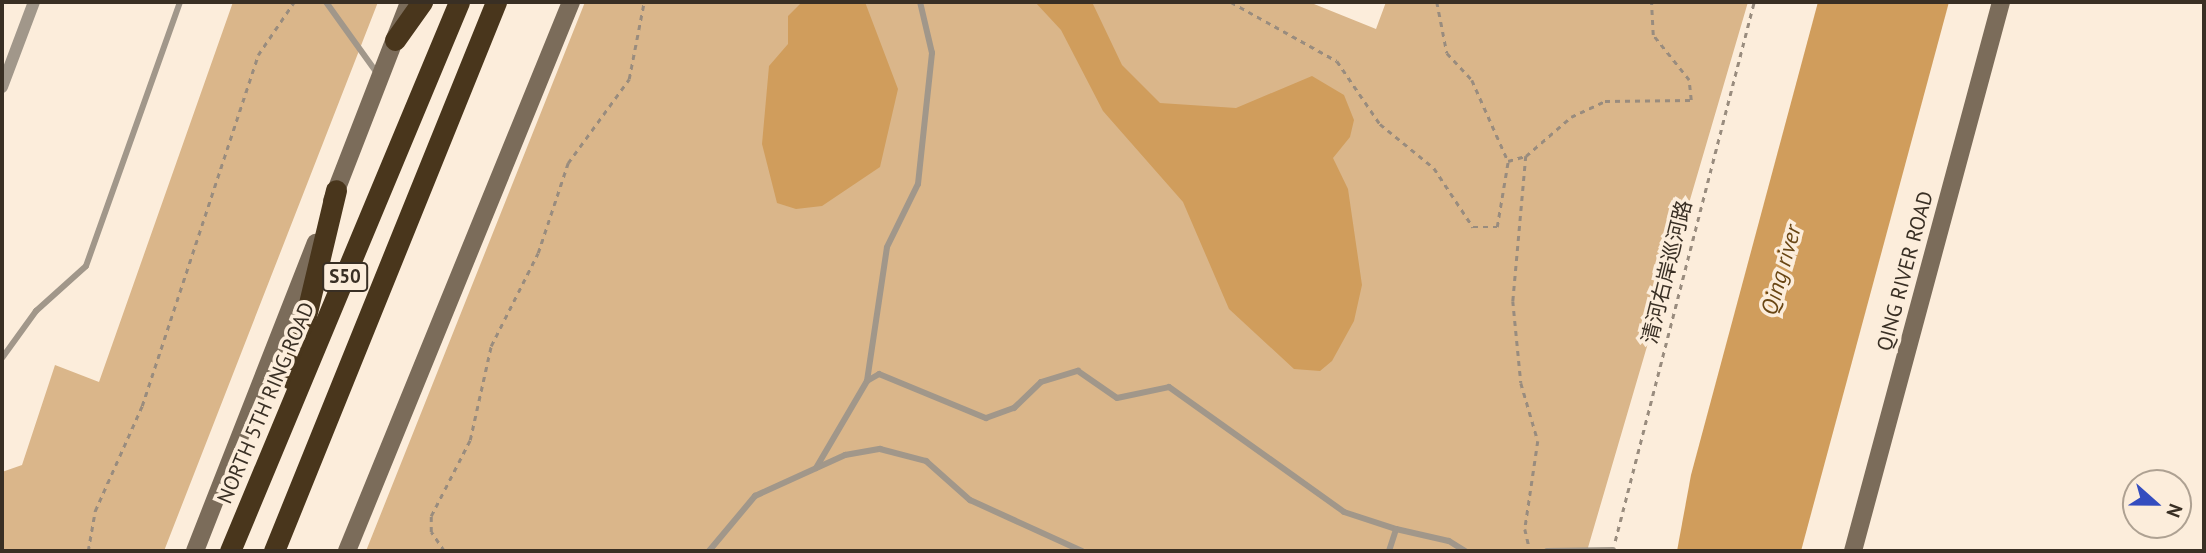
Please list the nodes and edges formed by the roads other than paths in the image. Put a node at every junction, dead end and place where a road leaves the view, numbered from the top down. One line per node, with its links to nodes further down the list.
1 (34, 2): 13 (street)
2 (180, 2): 15 (lane)
3 (326, 2): 12 (lane)
4 (409, 2): 11 (street)
5 (422, 2): 11 (highway)
6 (460, 2): 17 (highway, NORTH 5TH RING ROAD / S50)
7 (496, 2): 23 (highway, S50)
8 (571, 2): 24 (street)
9 (920, 2): 16 (lane)
10 (2001, 2): 30 (street, QING RIVER ROAD)
11 (395, 40): 12 (street)
12 (381, 77): 14 (street)
13 (2, 87)
14 (336, 190): 17 (highway); 21 (street)
15 (2, 358)
16 (867, 380): 18 (lane); 19 (lane)
17 (276, 441): 22 (highway, NORTH 5TH RING ROAD / S50)
18 (816, 468): 25 (lane); 26 (lane)
19 (1396, 530): 27 (lane); 28 (lane)
20 (1613, 550): 29 (lane)
21 (195, 551)
22 (230, 551)
23 (274, 551)
24 (347, 551)
25 (709, 551)
26 (1082, 551)
27 (1389, 551)
28 (1465, 551)
29 (1547, 551)
30 (1853, 551)

